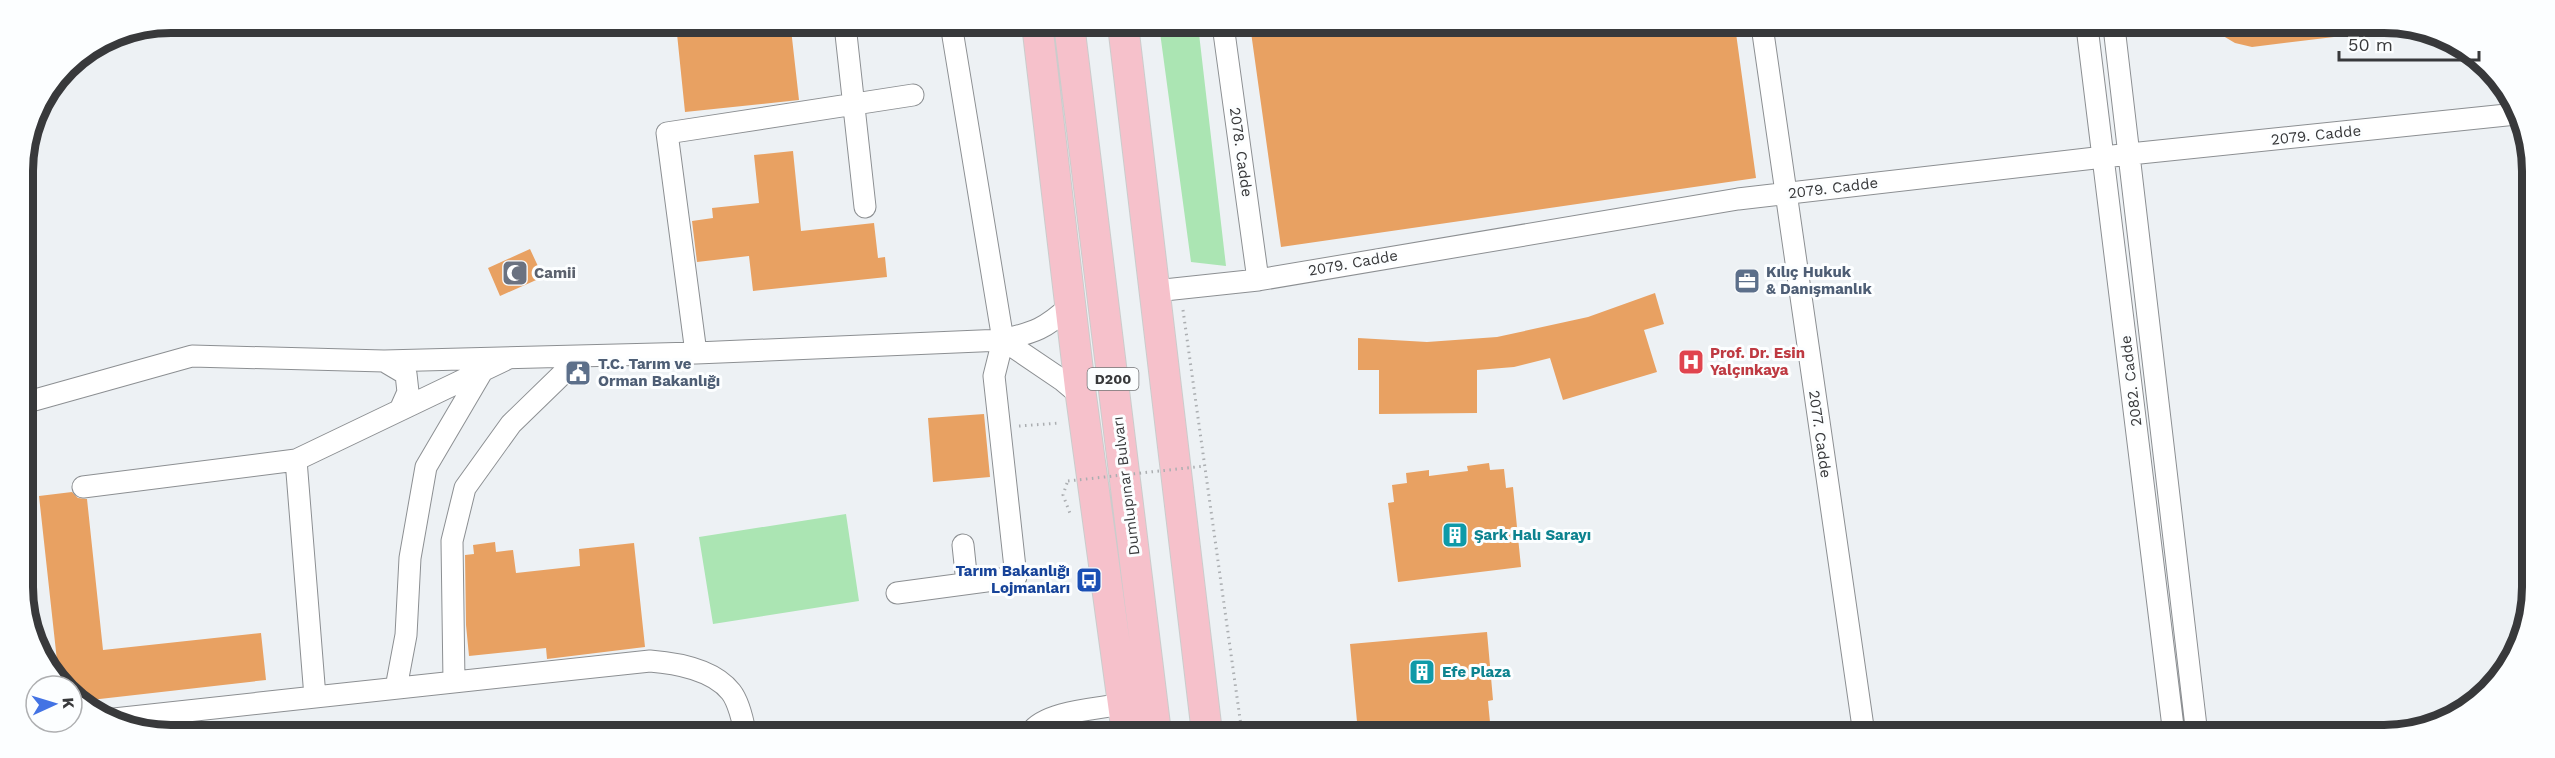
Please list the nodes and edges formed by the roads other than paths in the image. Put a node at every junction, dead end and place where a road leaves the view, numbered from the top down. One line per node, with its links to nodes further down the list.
1 (846, 33): 11 (street)
2 (952, 33): 20 (street)
3 (1037, 33): 19 (highway)
4 (1071, 33): 41 (highway, Dumlupınar Bulvarı / D200)
5 (1124, 33): 18 (highway)
6 (1224, 33): 17 (street, 2078. Cadde)
7 (1763, 33): 15 (street, 2077. Cadde)
8 (2088, 33): 14 (street, 2082. Cadde)
9 (2115, 33): 13 (street, 2082. Cadde)
10 (913, 95): 11 (street)
11 (854, 104): 16 (street); 21 (street)
12 (2510, 115): 13 (street, 2079. Cadde)
13 (2130, 154): 14 (street, 2079. Cadde); 45 (street, 2082. Cadde)
14 (2104, 157): 15 (street, 2079. Cadde); 44 (street, 2082. Cadde)
15 (1785, 193): 17 (street, 2079. Cadde); 43 (street, 2077. Cadde)
16 (865, 207)
17 (1258, 280): 18 (street, 2079. Cadde)
18 (1167, 290): 42 (highway)
19 (1070, 306): 20 (street); 26 (highway)
20 (1003, 340): 21 (street); 26 (street); 32 (street)
21 (696, 353): 22 (street)
22 (581, 356): 23 (street); 34 (street)
23 (509, 358): 24 (street); 25 (street)
24 (384, 361): 27 (street); 28 (street)
25 (483, 370): 28 (street); 35 (street)
26 (1080, 396): 38 (highway)
27 (33, 400)
28 (400, 410): 29 (street)
29 (296, 460): 30 (street); 36 (street)
30 (83, 487)
31 (963, 545): 32 (street)
32 (967, 583): 33 (street)
33 (897, 592)
34 (454, 682): 35 (street); 39 (street)
35 (396, 688): 36 (street)
36 (315, 697): 37 (street)
37 (128, 717)
38 (1124, 718): 40 (street)
39 (742, 725)
40 (1036, 725)
41 (1155, 725)
42 (1206, 725)
43 (1863, 725)
44 (2173, 725)
45 (2196, 725)

